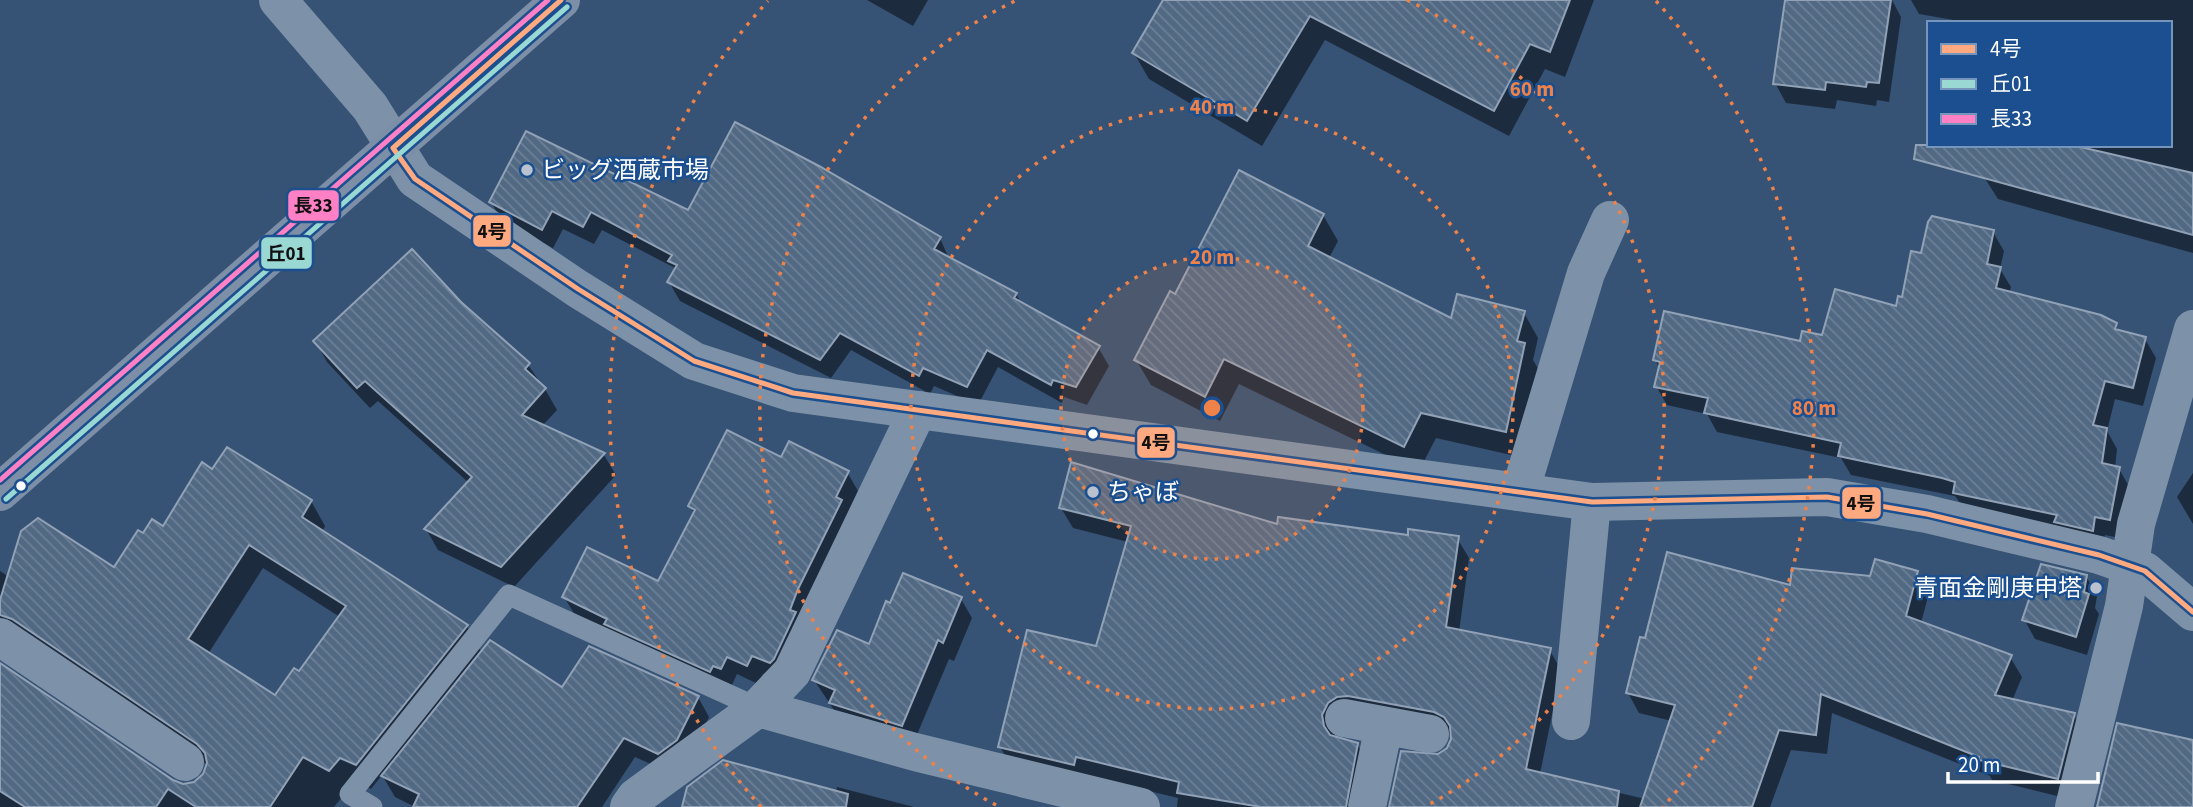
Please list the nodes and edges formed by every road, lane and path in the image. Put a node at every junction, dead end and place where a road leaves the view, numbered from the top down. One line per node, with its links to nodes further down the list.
1 (278, 0): 3 (street)
2 (561, 0): 3 (main road)
3 (393, 148): 6 (street); 7 (main road)
4 (1610, 220): 8 (street)
5 (2193, 330): 10 (street)
6 (918, 410): 8 (street); 13 (street)
7 (0, 492)
8 (1520, 492): 9 (street)
9 (1592, 502): 10 (street); 15 (street)
10 (2130, 565): 11 (street); 23 (street)
11 (2193, 612)
12 (0, 637): 18 (street)
13 (758, 708): 19 (lane); 20 (street); 21 (street)
14 (1344, 718): 16 (street)
15 (1571, 721)
16 (1384, 726): 17 (street); 22 (street)
17 (1430, 734)
18 (185, 762)
19 (372, 807)
20 (629, 807)
21 (1141, 807)
22 (1367, 807)
23 (2074, 807)

